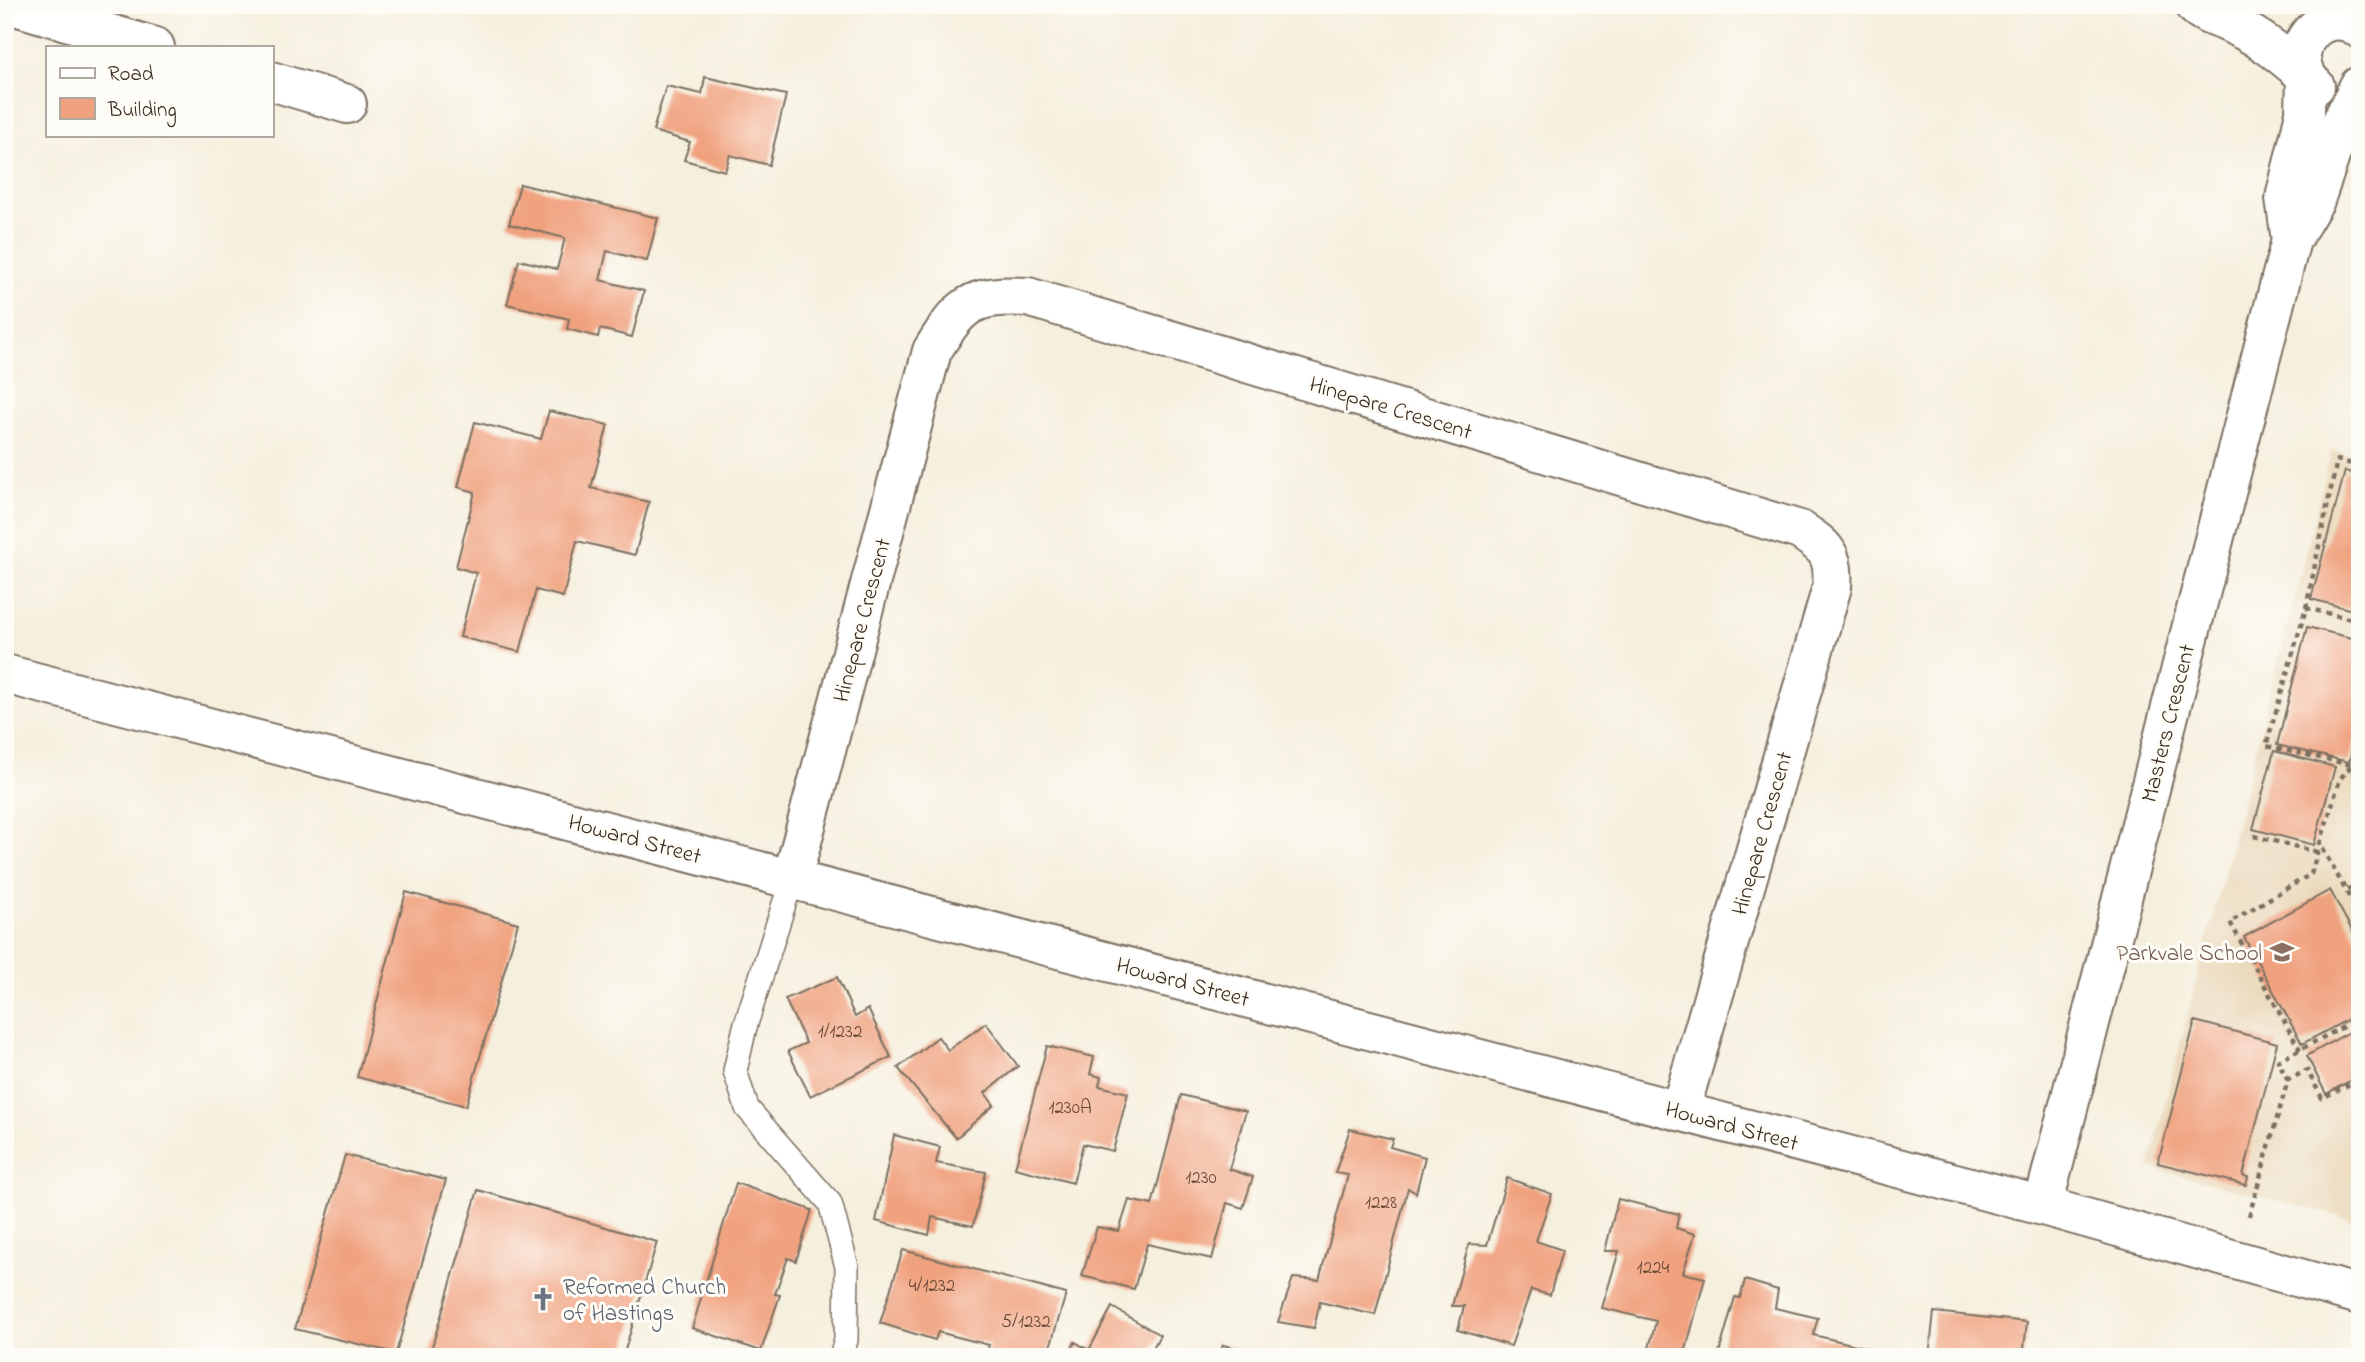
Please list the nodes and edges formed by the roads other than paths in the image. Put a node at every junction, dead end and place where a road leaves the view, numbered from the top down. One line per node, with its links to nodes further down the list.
1 (12, 5): 4 (street)
2 (2194, 5): 5 (street)
3 (2330, 18): 5 (street, Masters Crescent)
4 (152, 46)
5 (2306, 76): 7 (street); 9 (street, Masters Crescent)
6 (273, 83): 8 (street)
7 (2359, 85): 9 (street, Masters Crescent)
8 (347, 104)
9 (2291, 240): 13 (street, Masters Crescent)
10 (5, 674): 11 (street, Howard Street)
11 (792, 879): 12 (street, Howard Street); 12 (street, Hinepare Crescent); 15 (lane)
12 (1681, 1111): 13 (street, Howard Street)
13 (2043, 1206): 14 (street, Howard Street)
14 (2360, 1295)
15 (844, 1356)

